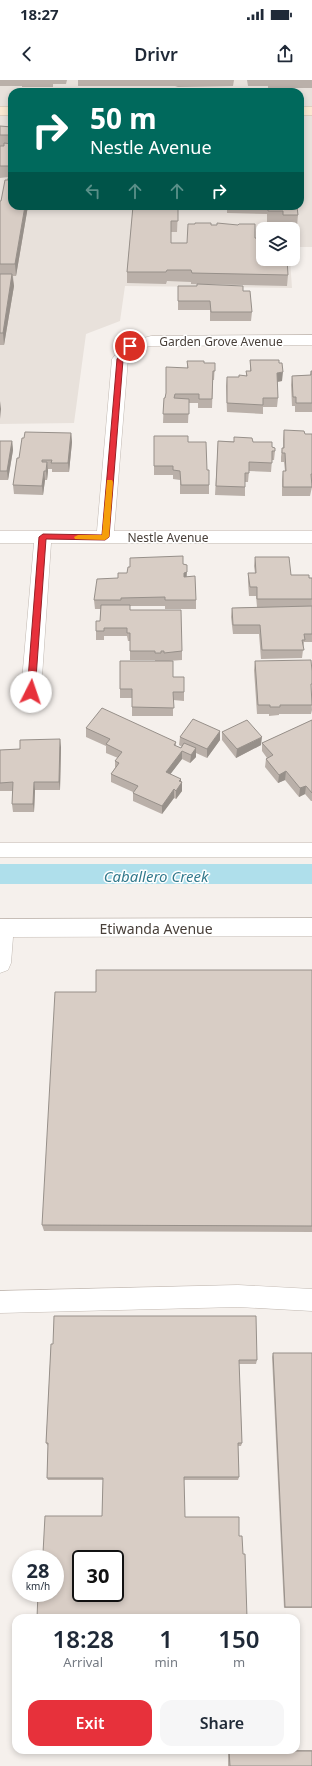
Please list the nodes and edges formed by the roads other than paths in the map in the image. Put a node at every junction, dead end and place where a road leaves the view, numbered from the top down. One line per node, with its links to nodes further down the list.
1 (312, 340): 4 (street, Garden Grove Avenue)
2 (0, 537): 3 (street, Nestle Avenue)
3 (43, 537): 4 (street, Nestle Avenue); 6 (street)
4 (105, 537): 5 (street, Nestle Avenue)
5 (312, 537)
6 (31, 692)
7 (0, 850): 8 (lane)
8 (312, 850)
9 (2, 928): 10 (street, Etiwanda Avenue); 11 (street)
10 (312, 928)
11 (0, 963)
12 (312, 1300): 13 (lane)
13 (0, 1302)

